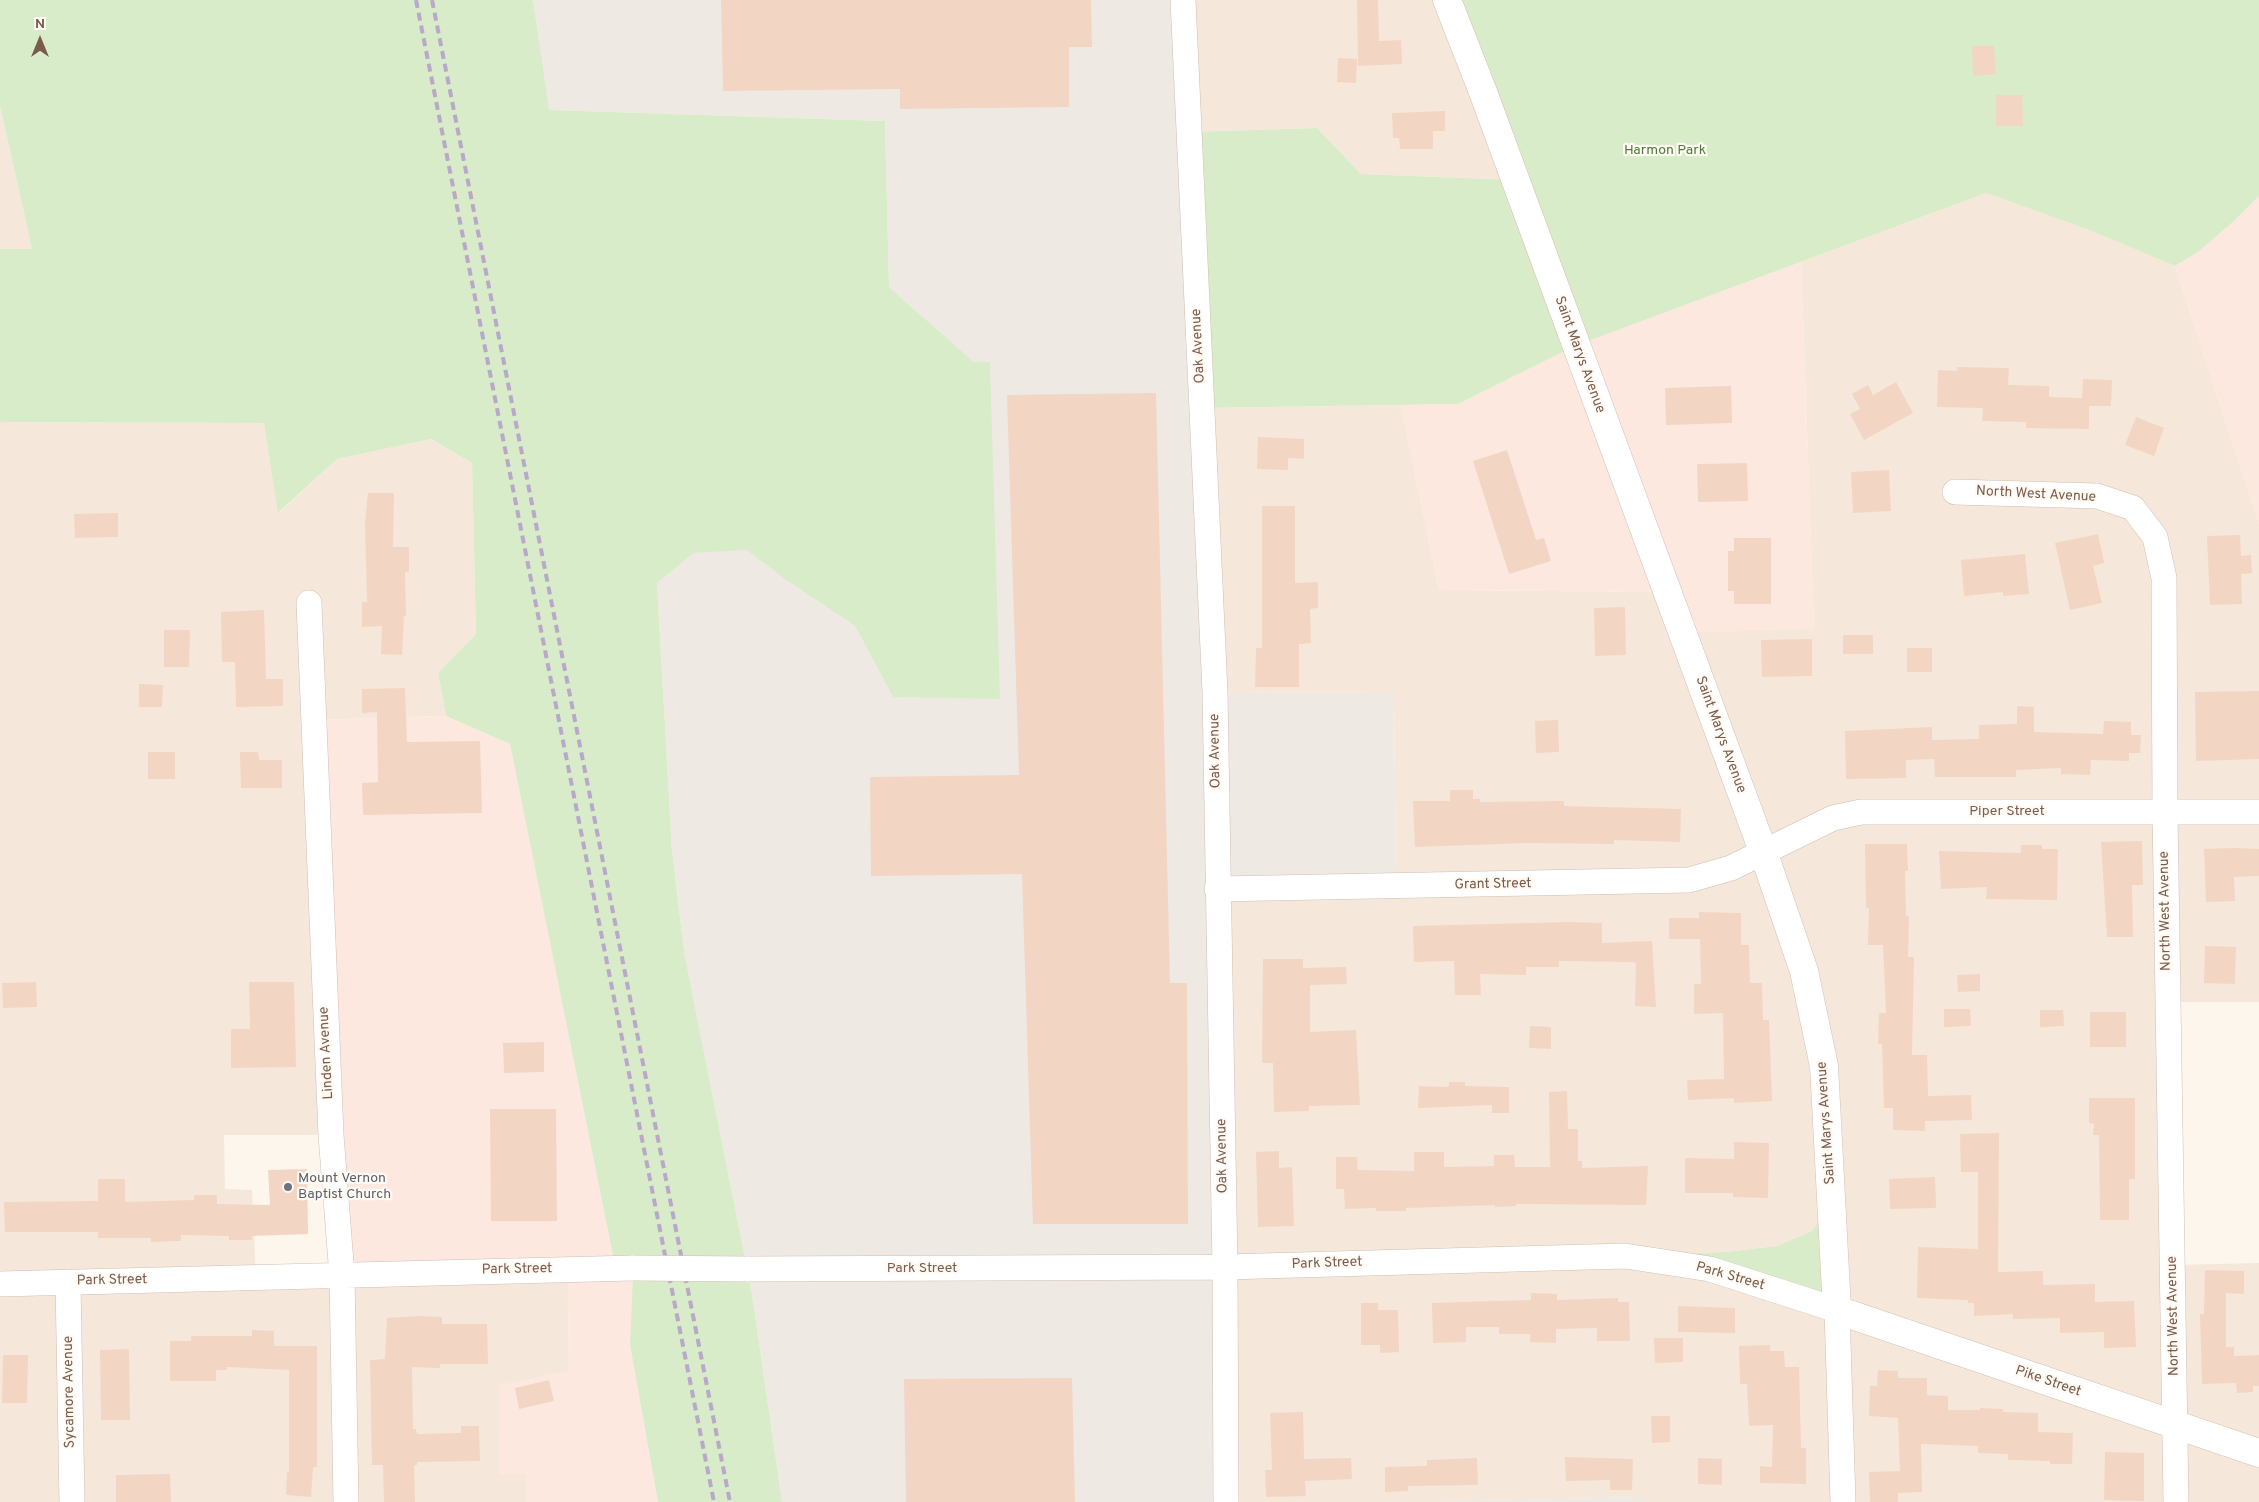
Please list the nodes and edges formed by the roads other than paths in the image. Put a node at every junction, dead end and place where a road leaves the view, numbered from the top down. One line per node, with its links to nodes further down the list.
1 (1183, 0): 8 (street, Oak Avenue)
2 (1447, 0): 7 (main road, Saint Marys Avenue)
3 (1955, 492): 5 (street, North West Avenue)
4 (309, 603): 10 (street, Linden Avenue)
5 (2164, 812): 6 (street, Piper Street); 7 (street, Piper Street); 14 (street, North West Avenue)
6 (2259, 812)
7 (1763, 851): 8 (street, Grant Street); 13 (main road, Saint Marys Avenue)
8 (1217, 889): 9 (street, Oak Avenue)
9 (1225, 1267): 10 (street, Park Street, bridge); 13 (street, Park Street); 18 (street, Oak Avenue)
10 (342, 1276): 11 (street, Park Street); 17 (street, Linden Avenue)
11 (68, 1282): 12 (street, Park Street); 16 (street, Sycamore Avenue)
12 (0, 1284)
13 (1837, 1310): 14 (main road, Pike Street); 19 (street, Saint Marys Avenue)
14 (2176, 1425): 15 (main road, Pike Street); 20 (street, North West Avenue)
15 (2259, 1453)
16 (72, 1502)
17 (346, 1502)
18 (1226, 1502)
19 (1843, 1502)
20 (2176, 1502)

